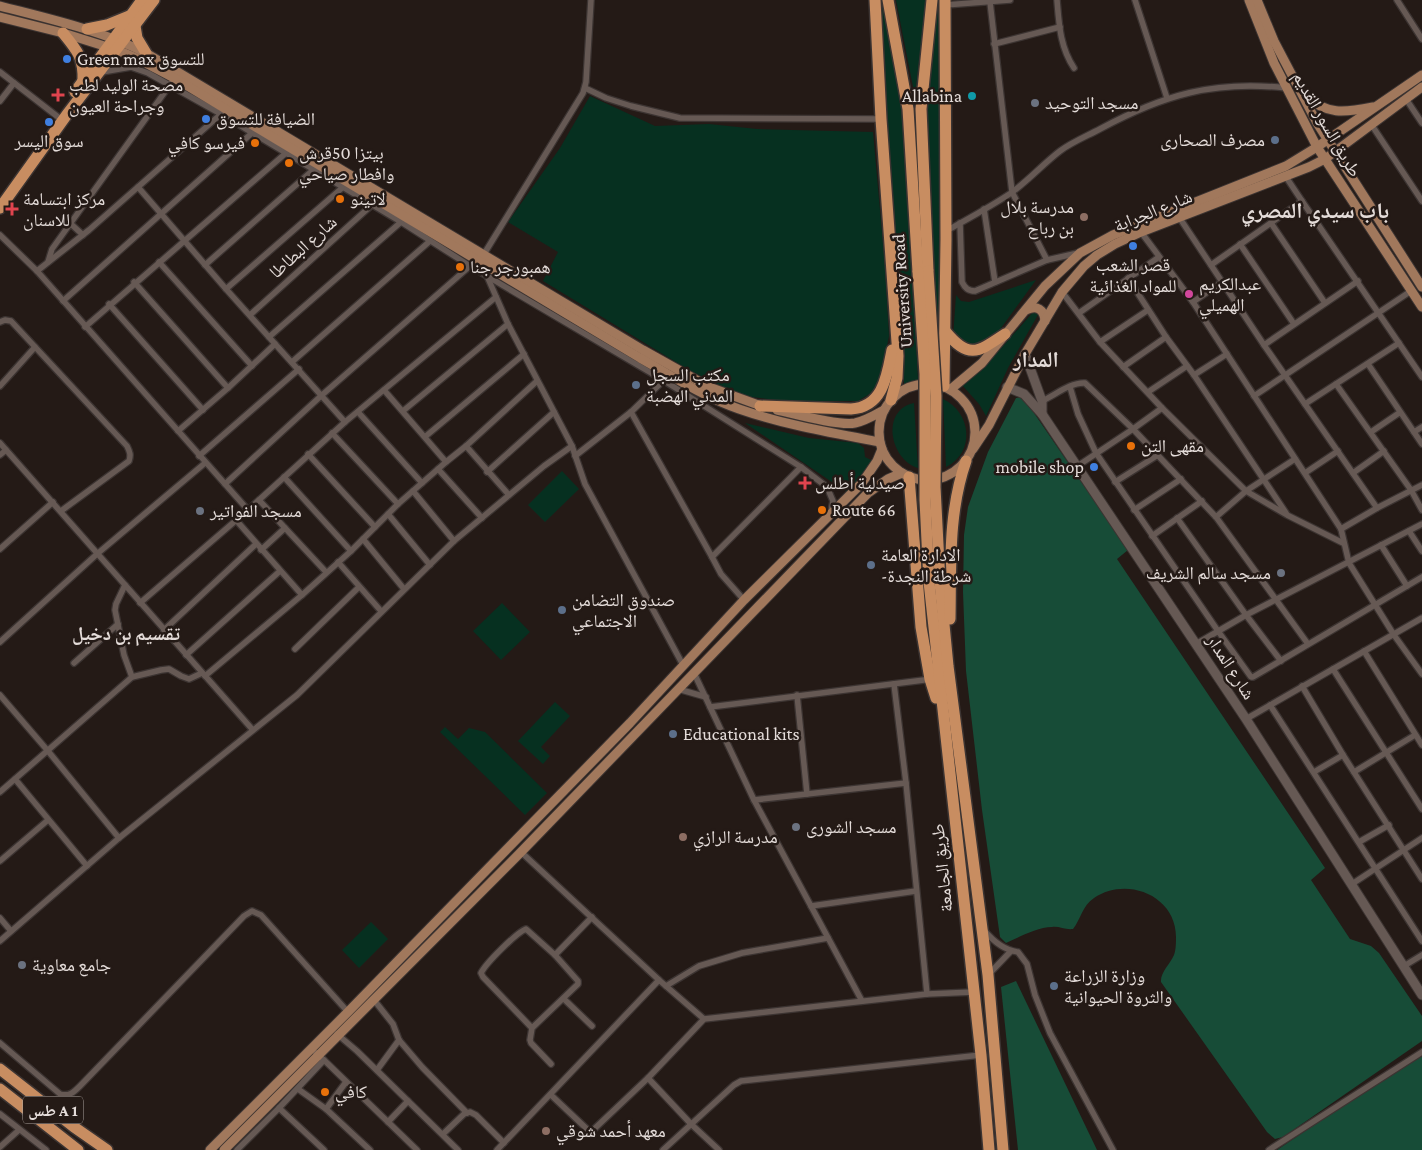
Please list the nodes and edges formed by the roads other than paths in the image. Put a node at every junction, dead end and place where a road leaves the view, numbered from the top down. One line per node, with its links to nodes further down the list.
1 (142, 0): 17 (highway)
2 (154, 0): 17 (highway)
3 (591, 0): 33 (street)
4 (875, 0): 42 (highway)
5 (888, 0): 86 (highway, University Road)
6 (932, 0): 86 (highway, University Road)
7 (1010, 0): 14 (street)
8 (1057, 0): 18 (street)
9 (1135, 0): 36 (street)
10 (1249, 0): 34 (main road, طريق السور القديم)
11 (1257, 0): 35 (main road, طريق السور القديم)
12 (1397, 0): 21 (street)
13 (945, 2): 14 (street); 68 (highway)
14 (990, 2): 23 (street)
15 (0, 6): 19 (main road)
16 (0, 17): 20 (main road)
17 (132, 21): 19 (highway); 22 (highway); 24 (highway)
18 (1060, 27): 23 (street); 25 (street)
19 (87, 29): 22 (main road)
20 (63, 33): 22 (main road); 29 (highway)
21 (1422, 39)
22 (115, 44): 24 (main road); 27 (highway); 29 (highway); 30 (main road)
23 (994, 44): 55 (street)
24 (146, 53): 76 (main road)
25 (1074, 68)
26 (0, 72): 31 (street)
27 (100, 73): 30 (street); 60 (highway)
28 (1422, 75): 39 (main road, شارع الجرابة)
29 (83, 81): 41 (highway)
30 (172, 82): 40 (street); 59 (main road); 67 (street)
31 (14, 83): 38 (street); 41 (street)
32 (1422, 87): 37 (main road, شارع الجرابة)
33 (585, 88): 42 (street); 76 (street)
34 (1286, 88): 36 (street); 47 (main road, طريق السور القديم)
35 (1299, 92): 39 (main road); 46 (main road, طريق السور القديم)
36 (1167, 98): 55 (street)
37 (1406, 99): 43 (street); 44 (main road, شارع الجرابة)
38 (0, 101)
39 (1378, 106): 46 (main road, شارع الجرابة)
40 (221, 114): 45 (street); 53 (street)
41 (58, 117): 56 (highway)
42 (881, 119): 107 (highway)
43 (1422, 123)
44 (1371, 124): 48 (main road, شارع الجرابة); 58 (street)
45 (252, 133): 49 (street); 62 (street)
46 (1327, 140): 47 (main road, شارع الجرابة); 48 (main road, طريق السور القديم)
47 (1317, 147): 50 (main road, طريق السور القديم); 75 (main road, شارع الجرابة)
48 (1334, 152): 50 (main road, شارع الجرابة); 92 (main road, طريق السور القديم)
49 (286, 153): 51 (street); 72 (street)
50 (1325, 159): 52 (main road, شارع الجرابة); 94 (main road, طريق السور القديم)
51 (313, 170): 54 (street); 81 (street)
52 (1286, 177): 57 (street); 63 (main road, شارع الجرابة)
53 (138, 187): 62 (street); 71 (street)
54 (342, 188): 59 (street); 93 (street)
55 (1012, 192): 61 (street); 78 (street)
56 (0, 199)
57 (1302, 201): 66 (street); 88 (street)
58 (1422, 201)
59 (374, 203): 64 (street); 85 (main road); 106 (street, شارع البطاطا)
60 (0, 208)
61 (984, 209): 65 (street); 90 (street)
62 (161, 214): 72 (street); 97 (street)
63 (1179, 217): 69 (main road, شارع الجرابة); 82 (street)
64 (401, 222): 73 (street); 115 (street)
65 (960, 223): 68 (street); 90 (street)
66 (1271, 223): 74 (street); 99 (street)
67 (71, 224): 71 (street); 79 (street)
68 (946, 231): 113 (highway)
69 (1142, 232): 77 (street); 95 (main road, شارع الجرابة)
70 (0, 235): 84 (street)
71 (83, 235): 79 (street)
72 (184, 240): 80 (street); 81 (street)
73 (430, 241): 83 (street); 126 (street)
74 (1240, 244): 82 (street); 111 (street)
75 (1080, 252): 78 (street); 102 (main road, شارع الجرابة)
76 (484, 254): 123 (main road)
77 (1159, 257): 87 (street); 98 (street)
78 (1047, 260): 90 (street)
79 (48, 262): 84 (street)
80 (159, 262): 89 (street); 128 (street)
81 (205, 265): 93 (street)
82 (1211, 265): 91 (street)
83 (470, 266): 85 (street); 146 (street)
84 (37, 271): 97 (street)
85 (488, 272): 96 (street); 123 (main road); 136 (street)
86 (923, 272): 245 (highway, University Road, bridge)
87 (1128, 278): 103 (street); 104 (street)
88 (1358, 281): 99 (street); 105 (street)
89 (134, 282): 100 (street); 142 (street)
90 (995, 282)
91 (1222, 282): 98 (street); 120 (street)
92 (1422, 287)
93 (226, 289): 106 (street)
94 (1411, 291): 101 (main road, طريق السور القديم); 105 (street)
95 (1062, 292): 104 (street); 108 (main road, شارع الجرابة)
96 (496, 297): 110 (street); 144 (street)
97 (63, 301): 112 (street)
98 (1193, 302): 125 (street)
99 (1326, 303): 111 (street)
100 (109, 304): 112 (street); 153 (street)
101 (1422, 307)
102 (1025, 310): 108 (main road); 114 (main road, شارع الجرابة)
103 (1148, 310): 116 (street); 117 (street)
104 (1079, 313): 117 (street)
105 (1378, 313): 118 (street); 133 (street)
106 (250, 315): 115 (street)
107 (896, 321): 148 (highway); 151 (highway)
108 (1045, 321): 124 (main road, شارع الجرابة)
109 (0, 322): 121 (street)
110 (508, 324): 122 (street); 155 (street)
111 (1294, 324): 120 (street)
112 (85, 326): 164 (street)
113 (946, 332): 114 (highway); 143 (highway)
114 (1005, 334): 143 (main road, شارع الجرابة)
115 (270, 337): 119 (street)
116 (1166, 337): 129 (street); 130 (street)
117 (1100, 342): 129 (street)
118 (1399, 343): 127 (street); 134 (street)
119 (276, 344): 126 (street); 128 (street)
120 (1264, 345): 133 (street)
121 (35, 347): 139 (street); 214 (street)
122 (524, 354): 137 (street); 168 (street)
123 (642, 354): 135 (main road); 151 (main road)
124 (1025, 354): 140 (main road, شارع الجرابة); 149 (street)
125 (1227, 354): 132 (street); 147 (street)
126 (292, 362): 131 (street)
127 (1368, 364): 138 (street); 159 (street)
128 (252, 366): 142 (street)
129 (1123, 366): 145 (street)
130 (1186, 366): 132 (street); 145 (street)
131 (299, 369): 146 (street); 182 (street)
132 (1194, 375): 197 (street)
133 (1285, 375): 147 (street); 150 (street)
134 (1422, 377)
135 (675, 378): 136 (street); 171 (main road)
136 (663, 380): 158 (street); 188 (street)
137 (537, 381): 157 (street); 172 (street)
138 (1336, 384): 150 (street); 165 (street)
139 (0, 386)
140 (1008, 387): 160 (street, شارع المدار); 174 (main road, شارع الجرابة)
141 (1070, 387): 149 (street); 163 (street); 178 (street)
142 (228, 388): 153 (street)
143 (947, 388): 148 (main road); 174 (main road)
144 (384, 390): 155 (street); 156 (street)
145 (1148, 392): 152 (street)
146 (322, 395): 161 (street); 200 (street)
147 (1254, 396): 184 (street)
148 (891, 400): 154 (main road)
149 (1042, 401): 160 (street)
150 (1305, 404): 176 (street)
151 (760, 406): 154 (main road)
152 (1162, 408): 163 (street); 204 (street)
153 (203, 410): 164 (street)
154 (884, 410): 171 (main road)
155 (403, 411): 168 (street)
156 (358, 412): 161 (street); 199 (street)
157 (554, 412): 173 (street); 191 (street)
158 (631, 412): 183 (street); 238 (street)
159 (1400, 413): 165 (street); 166 (street)
160 (1042, 414): 189 (street, شارع المدار)
161 (345, 422): 167 (street)
162 (1422, 427): 166 (street)
163 (1133, 429): 178 (street); 181 (street)
164 (178, 431): 182 (street)
165 (1371, 432): 177 (street)
166 (1414, 432): 170 (street)
167 (332, 433): 179 (street); 209 (street)
168 (426, 436): 186 (street)
169 (0, 443): 175 (street)
170 (1422, 444)
171 (881, 445): 194 (main road); 217 (main road)
172 (466, 446): 186 (street); 191 (street)
173 (572, 446): 183 (street); 205 (street)
174 (973, 449): 185 (main road)
175 (6, 450): 180 (street); 208 (street)
176 (1338, 451): 192 (street); 193 (street)
177 (1384, 451): 193 (street); 202 (street)
178 (1096, 453): 189 (street); 198 (street)
179 (308, 454): 195 (street); 223 (street)
180 (0, 455)
181 (1158, 455): 196 (street); 198 (street)
182 (199, 456): 187 (street)
183 (575, 456): 270 (street)
184 (1295, 458): 192 (street); 197 (street)
185 (966, 461): 194 (main road); 271 (highway)
186 (446, 462): 190 (street)
187 (206, 463): 200 (street); 237 (street)
188 (801, 467): 217 (street); 238 (street)
189 (1076, 467): 263 (street, شارع المدار)
190 (438, 469): 199 (street); 219 (street)
191 (487, 472): 205 (street)
192 (1305, 473): 225 (street)
193 (1353, 473): 210 (street)
194 (906, 475): 273 (main road); 277 (highway)
195 (284, 477): 206 (street); 235 (street)
196 (1181, 479): 207 (street); 212 (street)
197 (1264, 479): 204 (street); 216 (street)
198 (1115, 482): 212 (street)
199 (422, 483): 203 (street)
200 (225, 484): 211 (street)
201 (1422, 485): 202 (street)
202 (1411, 490): 210 (street); 213 (street)
203 (412, 491): 209 (street); 229 (street)
204 (1246, 491): 216 (street); 218 (street)
205 (509, 495): 219 (street)
206 (259, 500): 211 (street); 224 (street)
207 (1202, 501): 218 (street); 220 (street)
208 (53, 502): 214 (street); 233 (street)
209 (398, 504): 215 (street)
210 (1377, 508): 225 (street)
211 (248, 510): 221 (street)
212 (1134, 510): 227 (street)
213 (1422, 510)
214 (61, 511): 237 (street)
215 (388, 514): 223 (street); 241 (street)
216 (1287, 514): 230 (street)
217 (830, 515): 251 (main road)
218 (1216, 517): 252 (street)
219 (482, 518): 229 (street)
220 (1177, 518): 227 (street); 256 (street)
221 (236, 520): 231 (street); 253 (street)
222 (1422, 524): 226 (street)
223 (375, 527): 228 (street)
224 (285, 528): 234 (street); 243 (street)
225 (1341, 529): 230 (street)
226 (1409, 531): 232 (street); 236 (street)
227 (1152, 536): 260 (street)
228 (363, 539): 235 (street); 249 (street)
229 (454, 541): 241 (street)
230 (1343, 543): 240 (street)
231 (256, 544): 234 (street); 259 (street)
232 (1381, 545): 240 (street); 247 (street)
233 (0, 549)
234 (261, 550): 242 (street)
235 (351, 551): 239 (street)
236 (1422, 551)
237 (98, 554): 246 (street); 262 (street)
238 (712, 557): 251 (street)
239 (338, 562): 243 (street); 248 (street)
240 (1349, 562): 252 (street); 254 (street)
241 (430, 565): 249 (street)
242 (280, 571): 250 (street); 267 (street)
243 (326, 572): 250 (street)
244 (1422, 577): 247 (street)
245 (935, 583): 271 (highway, طريق الجامعة); 277 (highway)
246 (125, 586): 253 (street); 258 (street)
247 (1407, 586): 254 (street)
248 (360, 587): 255 (street); 265 (street)
249 (404, 589): 255 (street)
250 (302, 595): 274 (street)
251 (744, 600): 270 (main road)
252 (1276, 600): 256 (street); 264 (street)
253 (140, 603): 259 (street)
254 (1374, 605): 261 (street); 264 (street)
255 (381, 612): 287 (street)
256 (1246, 615): 260 (street); 268 (street)
257 (1422, 618): 261 (street)
258 (118, 624): 269 (street); 276 (street)
259 (164, 630): 267 (street)
260 (1218, 631): 263 (street); 268 (street)
261 (1394, 635): 266 (street); 275 (street)
262 (0, 642)
263 (1196, 644): 286 (street, شارع المدار)
264 (1308, 644): 268 (street)
265 (295, 649)
266 (1364, 651): 272 (street); 288 (street)
267 (186, 655): 274 (street)
268 (1281, 661)
269 (74, 663)
270 (683, 665): 335 (main road)
271 (948, 666): 317 (highway, طريق الجامعة)
272 (1333, 669): 279 (street); 291 (street)
273 (694, 673): 280 (main road); 283 (street)
274 (203, 674): 276 (street); 287 (street)
275 (1422, 674)
276 (132, 677): 290 (street)
277 (935, 678): 278 (street); 329 (highway, طريق الجامعة)
278 (894, 684): 282 (street); 296 (street)
279 (1302, 686): 284 (street); 292 (street)
280 (678, 689): 283 (street); 307 (main road)
281 (0, 695): 290 (street)
282 (797, 695): 285 (street); 298 (street)
283 (706, 697): 285 (street)
284 (1270, 705): 286 (street); 293 (street, شارع المدار)
285 (710, 707): 299 (street)
286 (1246, 720): 312 (street, شارع المدار)
287 (252, 729): 303 (street)
288 (1416, 735): 289 (street); 291 (street)
289 (1422, 745)
290 (48, 751): 295 (street); 303 (street)
291 (1386, 753): 294 (street); 300 (street)
292 (1343, 755): 293 (street); 294 (street)
293 (1314, 772): 305 (street, شارع المدار)
294 (1354, 772): 302 (street)
295 (15, 779): 297 (street); 301 (street)
296 (906, 783): 298 (street); 313 (street)
297 (0, 792)
298 (807, 794): 299 (street)
299 (754, 800): 314 (street)
300 (1422, 809)
301 (48, 820): 308 (street); 309 (street)
302 (1388, 825): 305 (street); 306 (street)
303 (119, 838): 309 (street)
304 (1422, 838): 306 (street)
305 (1359, 842): 310 (street, شارع المدار)
306 (1404, 849): 310 (street); 311 (street)
307 (521, 852): 315 (street); 333 (main road)
308 (0, 861)
309 (87, 866): 318 (street)
310 (1376, 867): 312 (street); 320 (street, شارع المدار)
311 (1422, 879)
312 (1352, 884): 325 (street, شارع المدار)
313 (916, 891): 314 (street); 330 (street)
314 (811, 906): 319 (street)
315 (592, 917): 323 (street); 327 (street)
316 (0, 918): 318 (street)
317 (983, 930): 322 (street); 326 (highway, طريق الجامعة)
318 (11, 931): 321 (street)
319 (828, 938): 328 (street); 334 (street)
320 (1422, 940)
321 (0, 941)
322 (1011, 951): 326 (street); 383 (street)
323 (554, 955): 332 (street); 339 (street)
324 (1422, 955): 325 (street)
325 (1404, 966): 331 (street, شارع المدار)
326 (988, 975): 382 (highway, طريق الجامعة)
327 (659, 980): 328 (street); 354 (street)
328 (666, 986): 336 (street)
329 (974, 992): 330 (street); 345 (highway, طريق الجامعة)
330 (927, 994): 334 (street)
331 (1422, 995)
332 (564, 999): 337 (street); 339 (street)
333 (374, 1000): 340 (main road); 341 (street)
334 (862, 1001): 336 (street)
335 (348, 1012): 338 (main road); 342 (street)
336 (704, 1019): 350 (street)
337 (592, 1026)
338 (331, 1028): 340 (street); 343 (main road)
339 (532, 1028): 347 (street)
340 (339, 1035): 346 (main road); 349 (street)
341 (399, 1040): 349 (street); 358 (street)
342 (0, 1043)
343 (312, 1048): 346 (street); 370 (main road)
344 (1422, 1052): 384 (street)
345 (981, 1055): 361 (street); 381 (highway, طريق الجامعة)
346 (321, 1058): 351 (street); 352 (street); 371 (main road)
347 (551, 1064)
348 (0, 1069): 369 (highway, طس A 1)
349 (377, 1070): 355 (street)
350 (648, 1078): 354 (street); 361 (street)
351 (346, 1082): 357 (street); 360 (street)
352 (298, 1088): 356 (street); 357 (street)
353 (0, 1089): 368 (highway, طس A 1)
354 (551, 1095): 364 (street)
355 (408, 1100): 360 (street); 363 (street)
356 (279, 1108): 372 (street); 373 (street)
357 (326, 1109): 365 (street)
358 (467, 1112): 363 (street); 364 (street)
359 (0, 1114): 362 (street)
360 (388, 1122): 376 (street)
361 (691, 1124): 379 (street); 380 (street)
362 (19, 1130): 366 (street); 367 (street)
363 (443, 1134): 377 (street)
364 (504, 1143): 378 (street)
365 (364, 1144): 374 (street); 375 (street)
366 (0, 1147)
367 (46, 1150)
368 (78, 1150)
369 (107, 1150)
370 (210, 1150)
371 (224, 1150)
372 (237, 1150)
373 (324, 1150)
374 (358, 1150)
375 (370, 1150)
376 (417, 1150)
377 (458, 1150)
378 (497, 1150)
379 (664, 1150)
380 (719, 1150)
381 (990, 1150)
382 (1003, 1150)
383 (1113, 1150)
384 (1269, 1150)

